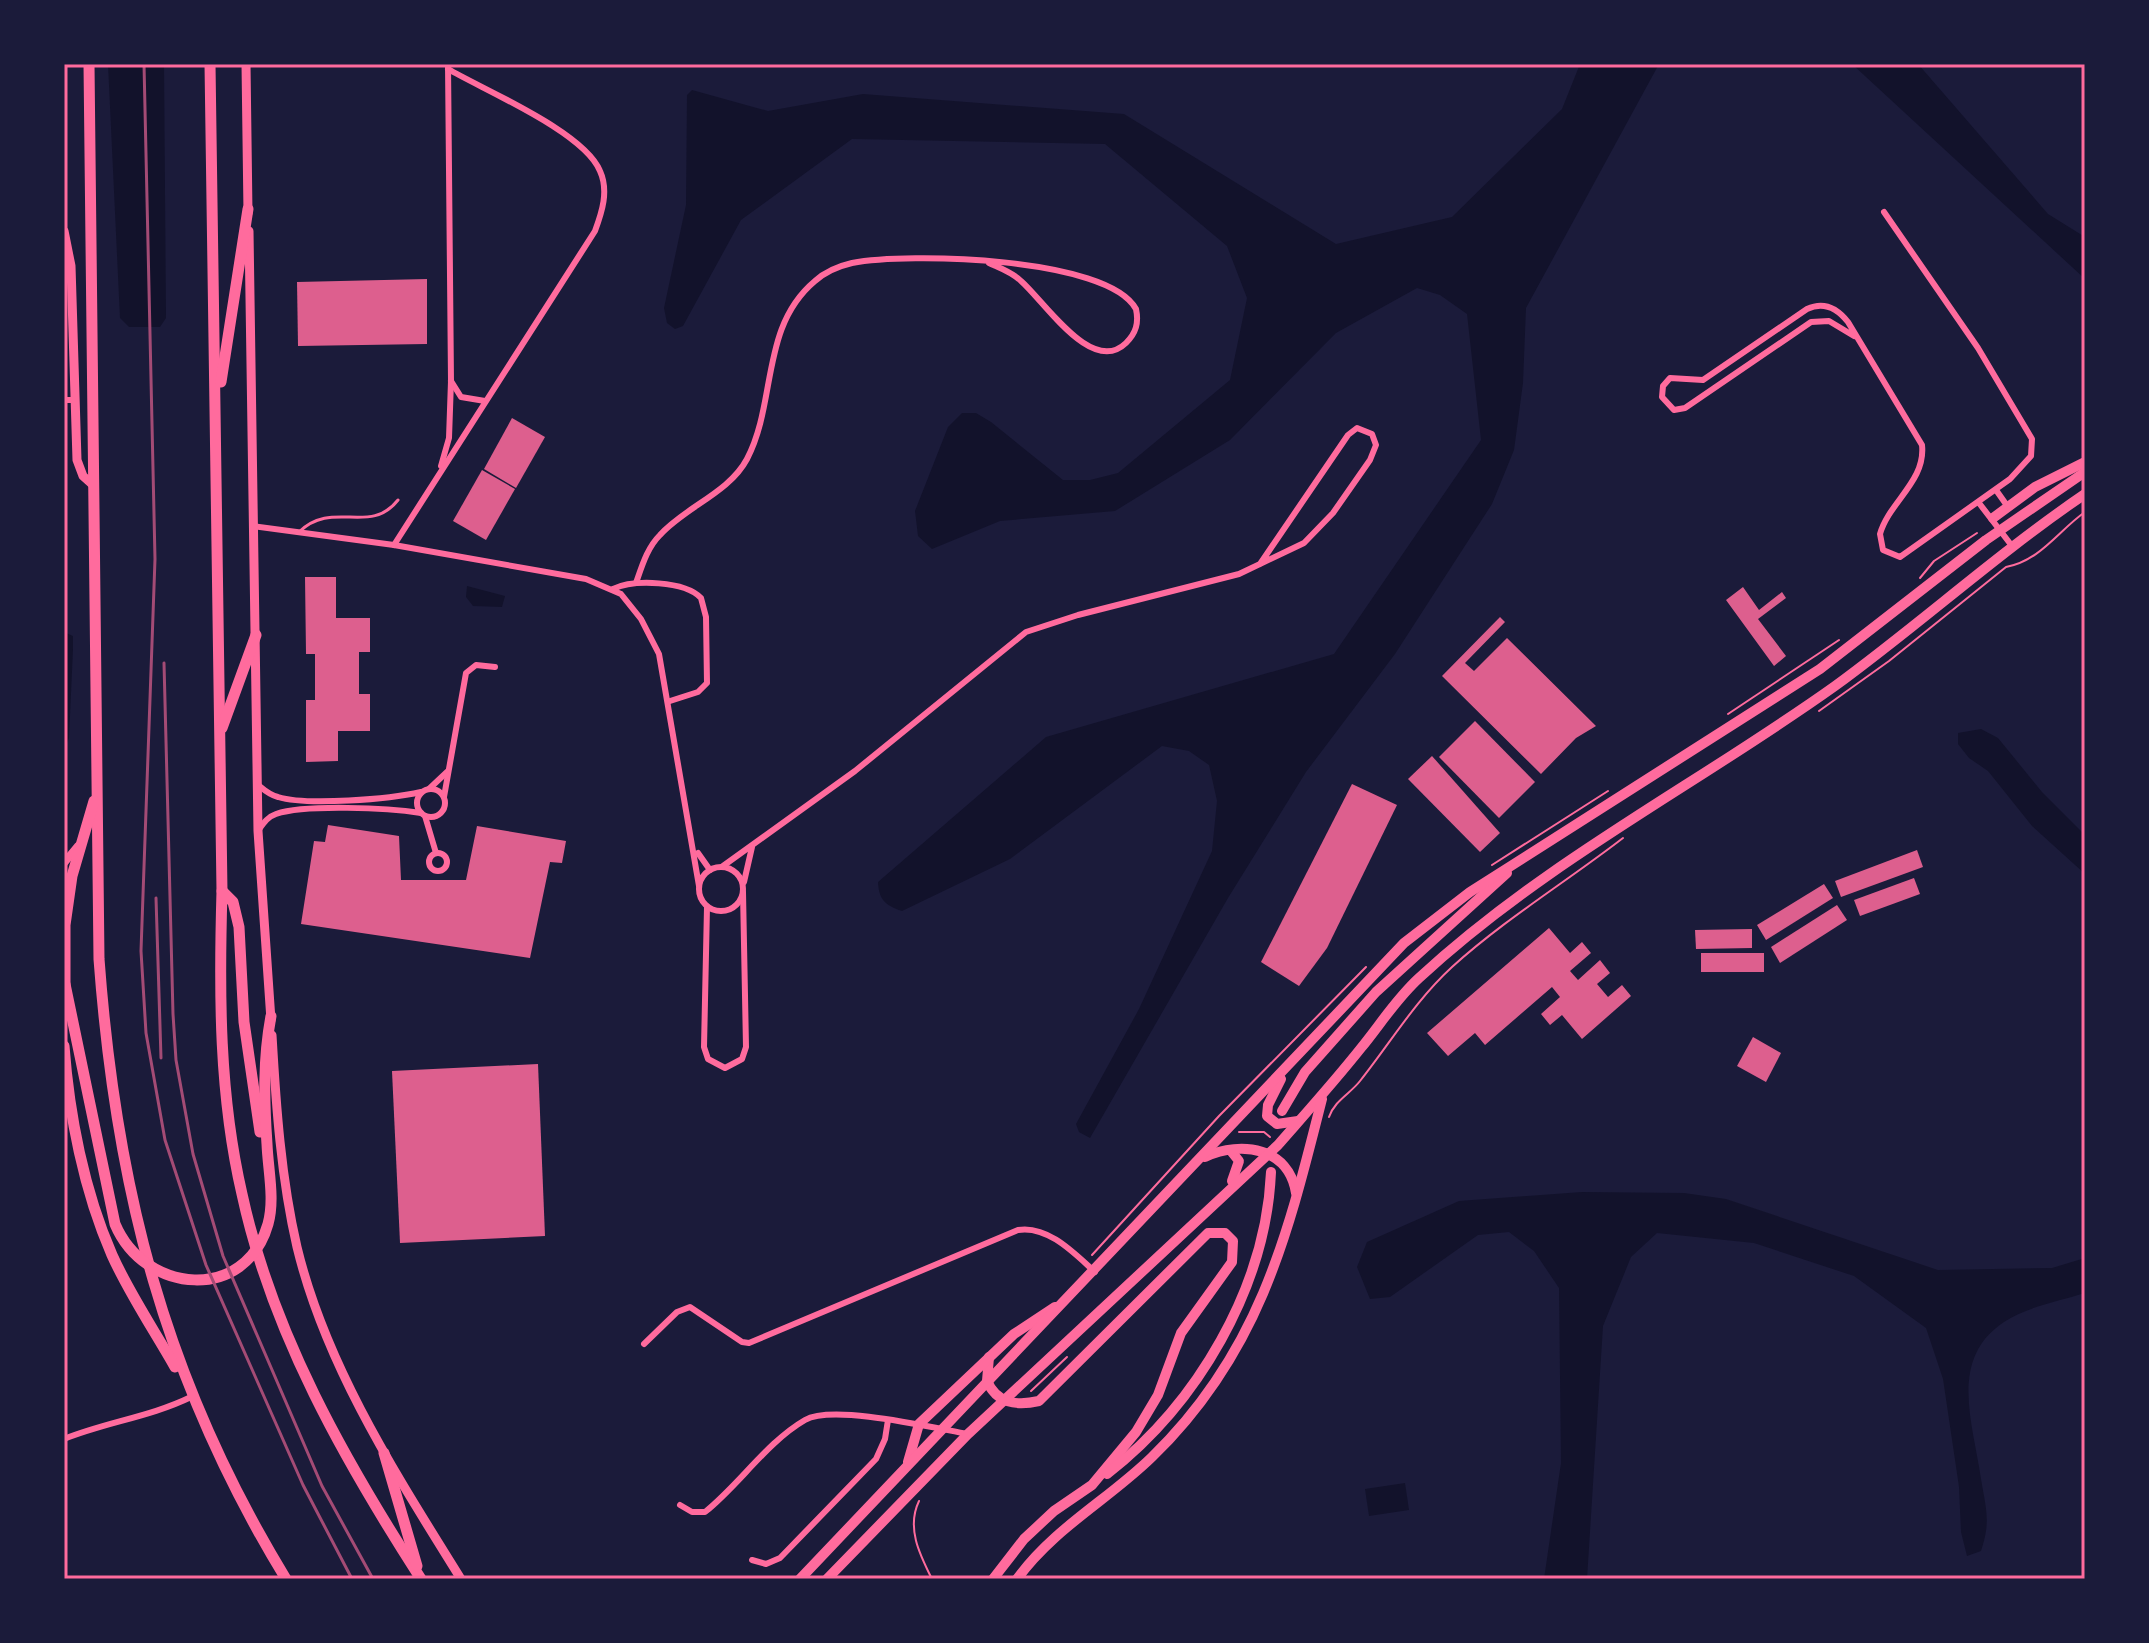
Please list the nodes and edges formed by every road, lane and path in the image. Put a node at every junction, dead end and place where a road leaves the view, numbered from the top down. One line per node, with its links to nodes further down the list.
1 (89, 64): 17 (highway)
2 (210, 64): 13 (highway)
3 (246, 64): 5 (main road)
4 (448, 67): 10 (street); 12 (street)
5 (248, 209): 13 (highway); 25 (main road)
6 (1884, 212): 18 (street)
7 (64, 231): 11 (main road)
8 (989, 263): 8 (street); 31 (street)
9 (1854, 336): 9 (street); 21 (street)
10 (451, 381): 12 (street); 16 (street)
11 (68, 400): 17 (main road)
12 (485, 401): 16 (street)
13 (216, 418): 37 (highway)
14 (2085, 462): 22 (main road)
15 (2085, 472): 26 (main road)
16 (438, 477): 28 (street)
17 (93, 485): 42 (highway)
18 (1996, 490): 21 (street); 22 (street)
19 (2085, 494): 29 (main road)
20 (398, 500): 27 (lane)
21 (1979, 503): 24 (street)
22 (2008, 507): 24 (main road)
23 (2085, 512): 36 (path)
24 (1993, 518): 26 (street)
25 (252, 526): 27 (street); 33 (main road)
26 (2001, 530): 29 (street); 53 (main road)
27 (299, 532): 28 (street)
28 (394, 545): 32 (street)
29 (2012, 546): 67 (main road)
30 (1260, 564): 30 (street); 51 (street)
31 (636, 583): 32 (street); 35 (street)
32 (613, 589): 35 (street)
33 (256, 635): 37 (highway); 39 (main road)
34 (495, 667): 38 (street)
35 (670, 701): 49 (street)
36 (1817, 712)
37 (219, 736): 59 (highway)
38 (447, 772): 40 (street); 43 (street)
39 (257, 784): 41 (street); 46 (main road)
40 (430, 788): 41 (street); 43 (street)
41 (421, 792): 44 (street)
42 (97, 793): 50 (highway); 86 (highway)
43 (444, 797): 45 (street)
44 (423, 814): 45 (street); 46 (street); 47 (street)
45 (439, 815): 47 (street)
46 (258, 831): 64 (main road)
47 (433, 833): 52 (street)
48 (1629, 833): 70 (path)
49 (694, 842): 56 (street); 57 (street)
50 (78, 846): 54 (street); 61 (highway)
51 (752, 847): 55 (street); 58 (street)
52 (436, 853)
53 (1523, 858): 66 (main road); 68 (main road)
54 (64, 863)
55 (723, 866): 56 (street); 58 (street)
56 (710, 870): 57 (street)
57 (699, 886): 60 (street)
58 (743, 888): 60 (street); 60 (street)
59 (222, 891): 76 (highway); 101 (highway)
60 (707, 907)
61 (64, 950): 62 (highway)
62 (65, 984): 63 (highway); 76 (highway)
63 (64, 993)
64 (271, 1016): 76 (highway); 94 (main road)
65 (64, 1046): 86 (highway)
66 (1290, 1063): 69 (main road); 71 (main road)
67 (1323, 1096): 69 (main road); 70 (main road)
68 (1282, 1111)
69 (1301, 1119): 72 (main road)
70 (1316, 1124): 78 (main road)
71 (1231, 1126): 72 (path); 74 (main road); 79 (path)
72 (1274, 1148): 73 (main road); 77 (main road); 78 (main road)
73 (1229, 1151): 74 (main road); 77 (main road)
74 (1202, 1159): 80 (main road)
75 (1271, 1172): 96 (main road)
76 (269, 1174)
77 (1227, 1190): 88 (main road)
78 (1297, 1199): 107 (main road)
79 (1085, 1263): 80 (street); 82 (street)
80 (1095, 1272): 81 (main road)
81 (1073, 1295): 84 (main road); 85 (main road)
82 (644, 1344)
83 (1068, 1356): 88 (path)
84 (989, 1357): 85 (main road); 90 (main road)
85 (987, 1381): 88 (main road); 91 (main road)
86 (186, 1384): 87 (highway)
87 (191, 1397): 93 (street); 100 (highway)
88 (1010, 1403): 92 (main road); 96 (main road)
89 (888, 1420): 90 (street); 98 (street); 99 (street)
90 (919, 1424): 91 (street); 95 (main road)
91 (943, 1430): 92 (street); 95 (main road)
92 (968, 1434): 104 (main road)
93 (64, 1439)
94 (384, 1453): 101 (highway); 102 (main road)
95 (904, 1470): 103 (main road)
96 (1092, 1485): 106 (main road)
97 (922, 1495): 105 (path)
98 (680, 1505)
99 (752, 1560)
100 (286, 1579)
101 (421, 1579)
102 (461, 1579)
103 (800, 1579)
104 (827, 1579)
105 (932, 1579)
106 (993, 1579)
107 (1017, 1579)

